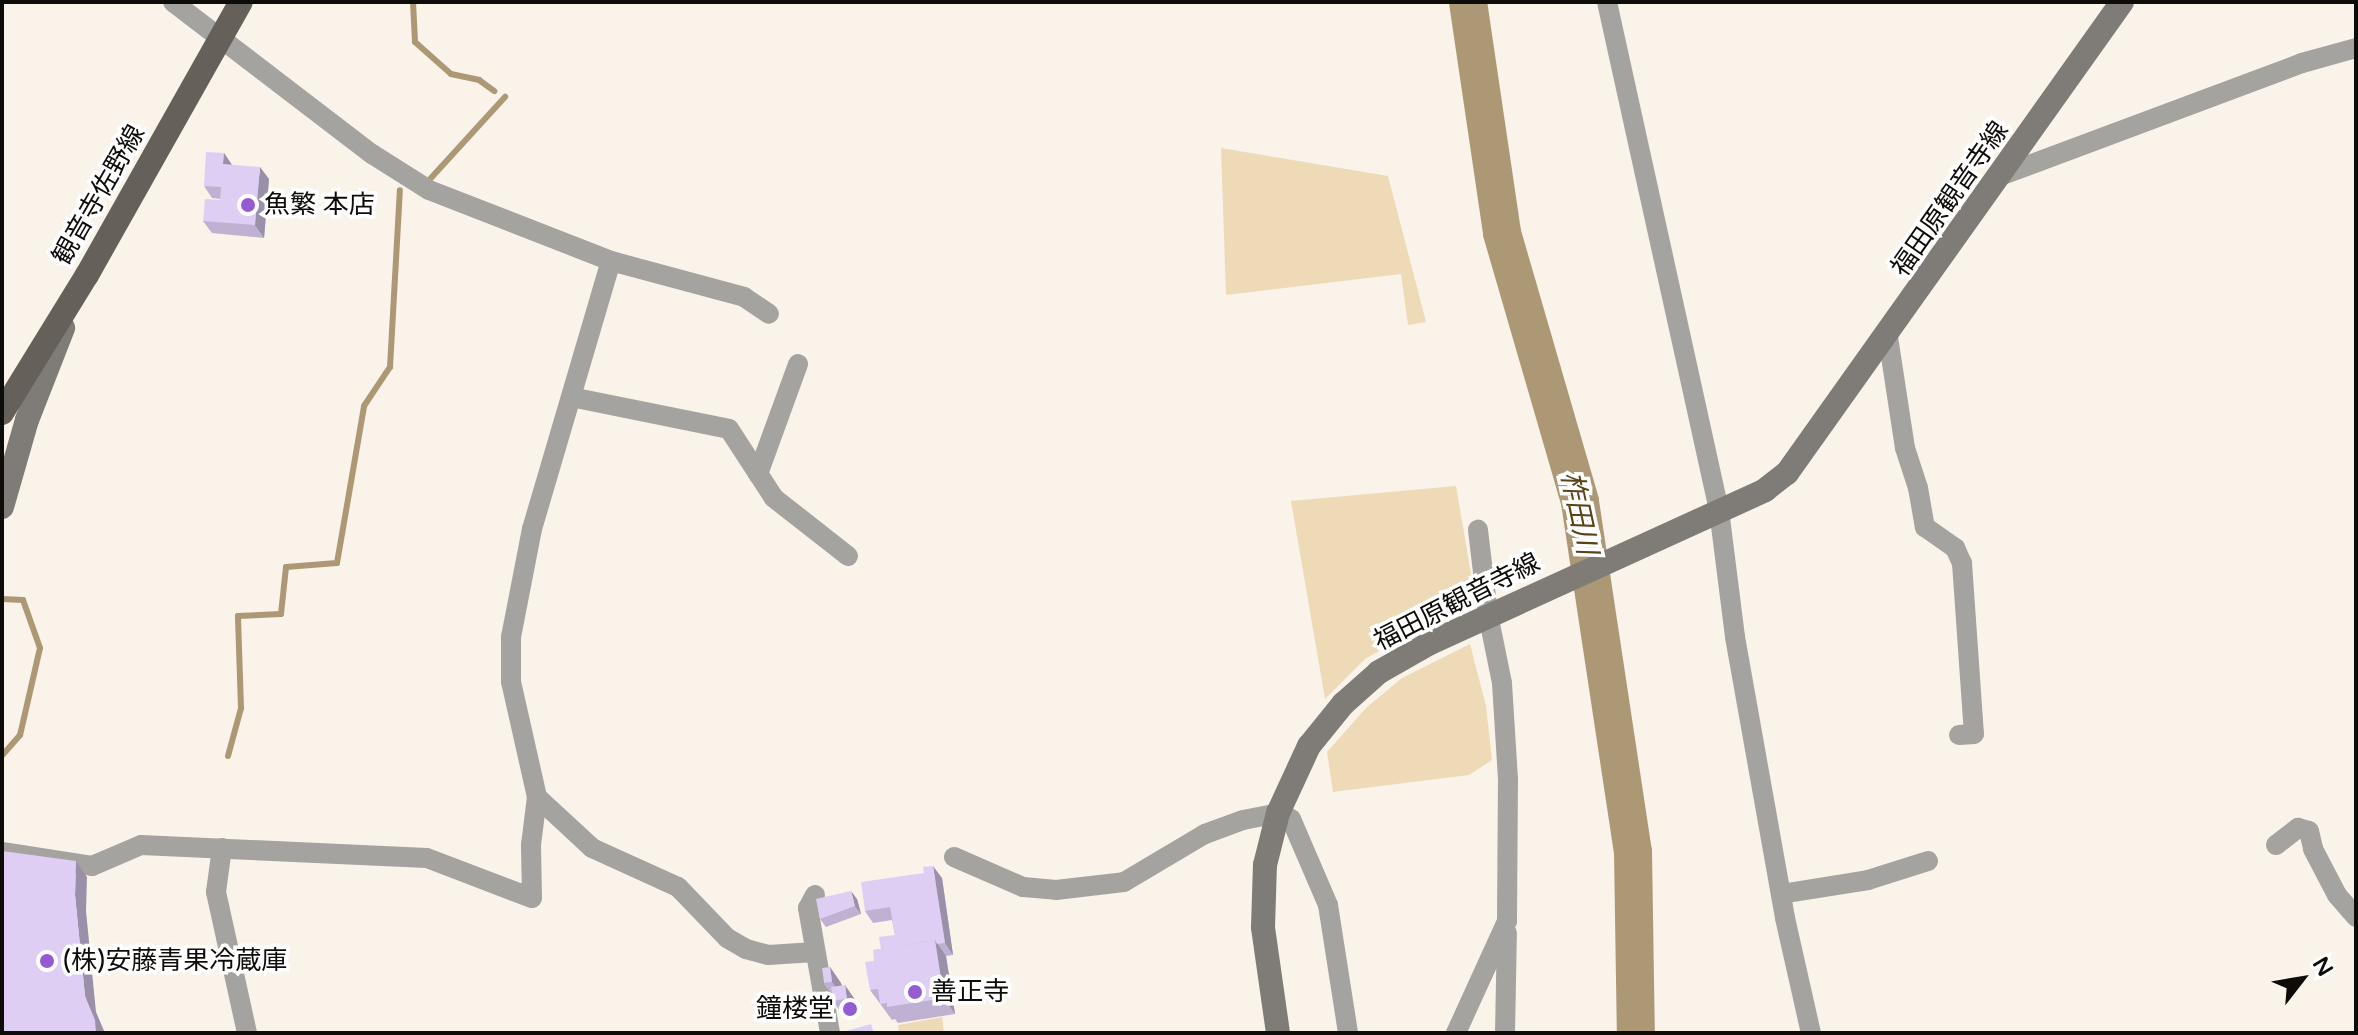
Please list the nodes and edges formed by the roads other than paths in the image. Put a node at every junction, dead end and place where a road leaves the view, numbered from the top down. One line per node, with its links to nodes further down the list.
1 (173, 2): 5 (street)
2 (241, 2): 5 (main road, 観音寺佐野線)
3 (1607, 2): 17 (street)
4 (2122, 2): 7 (main road, 福田原観音寺線)
5 (219, 39): 8 (street); 9 (main road, 観音寺佐野線)
6 (2356, 48): 7 (street)
7 (2000, 176): 11 (main road, 福田原観音寺線)
8 (611, 261): 10 (street); 13 (street)
9 (87, 275): 14 (main road, 観音寺佐野線); 16 (main road)
10 (769, 314)
11 (1888, 337): 17 (main road, 福田原観音寺線); 21 (street)
12 (798, 364): 15 (street)
13 (571, 397): 15 (street); 22 (street)
14 (2, 413)
15 (758, 474): 19 (street)
16 (2, 507)
17 (1719, 510): 20 (main road, 福田原観音寺線); 29 (street)
18 (1478, 530): 20 (street)
19 (848, 556)
20 (1488, 614): 23 (main road, 福田原観音寺線); 32 (street)
21 (1959, 735)
22 (537, 797): 25 (street); 33 (street)
23 (1278, 813): 27 (street); 36 (main road, 福田原観音寺線); 37 (street)
24 (2276, 845): 31 (street)
25 (222, 848): 26 (street); 34 (street)
26 (2, 852)
27 (954, 857)
28 (1928, 861): 29 (street)
29 (1781, 894): 40 (street)
30 (815, 895): 33 (street)
31 (2356, 917)
32 (1507, 921): 38 (street); 39 (street)
33 (815, 952): 35 (street)
34 (247, 1033)
35 (830, 1033)
36 (1278, 1033)
37 (1348, 1033)
38 (1456, 1033)
39 (1505, 1033)
40 (1811, 1033)

